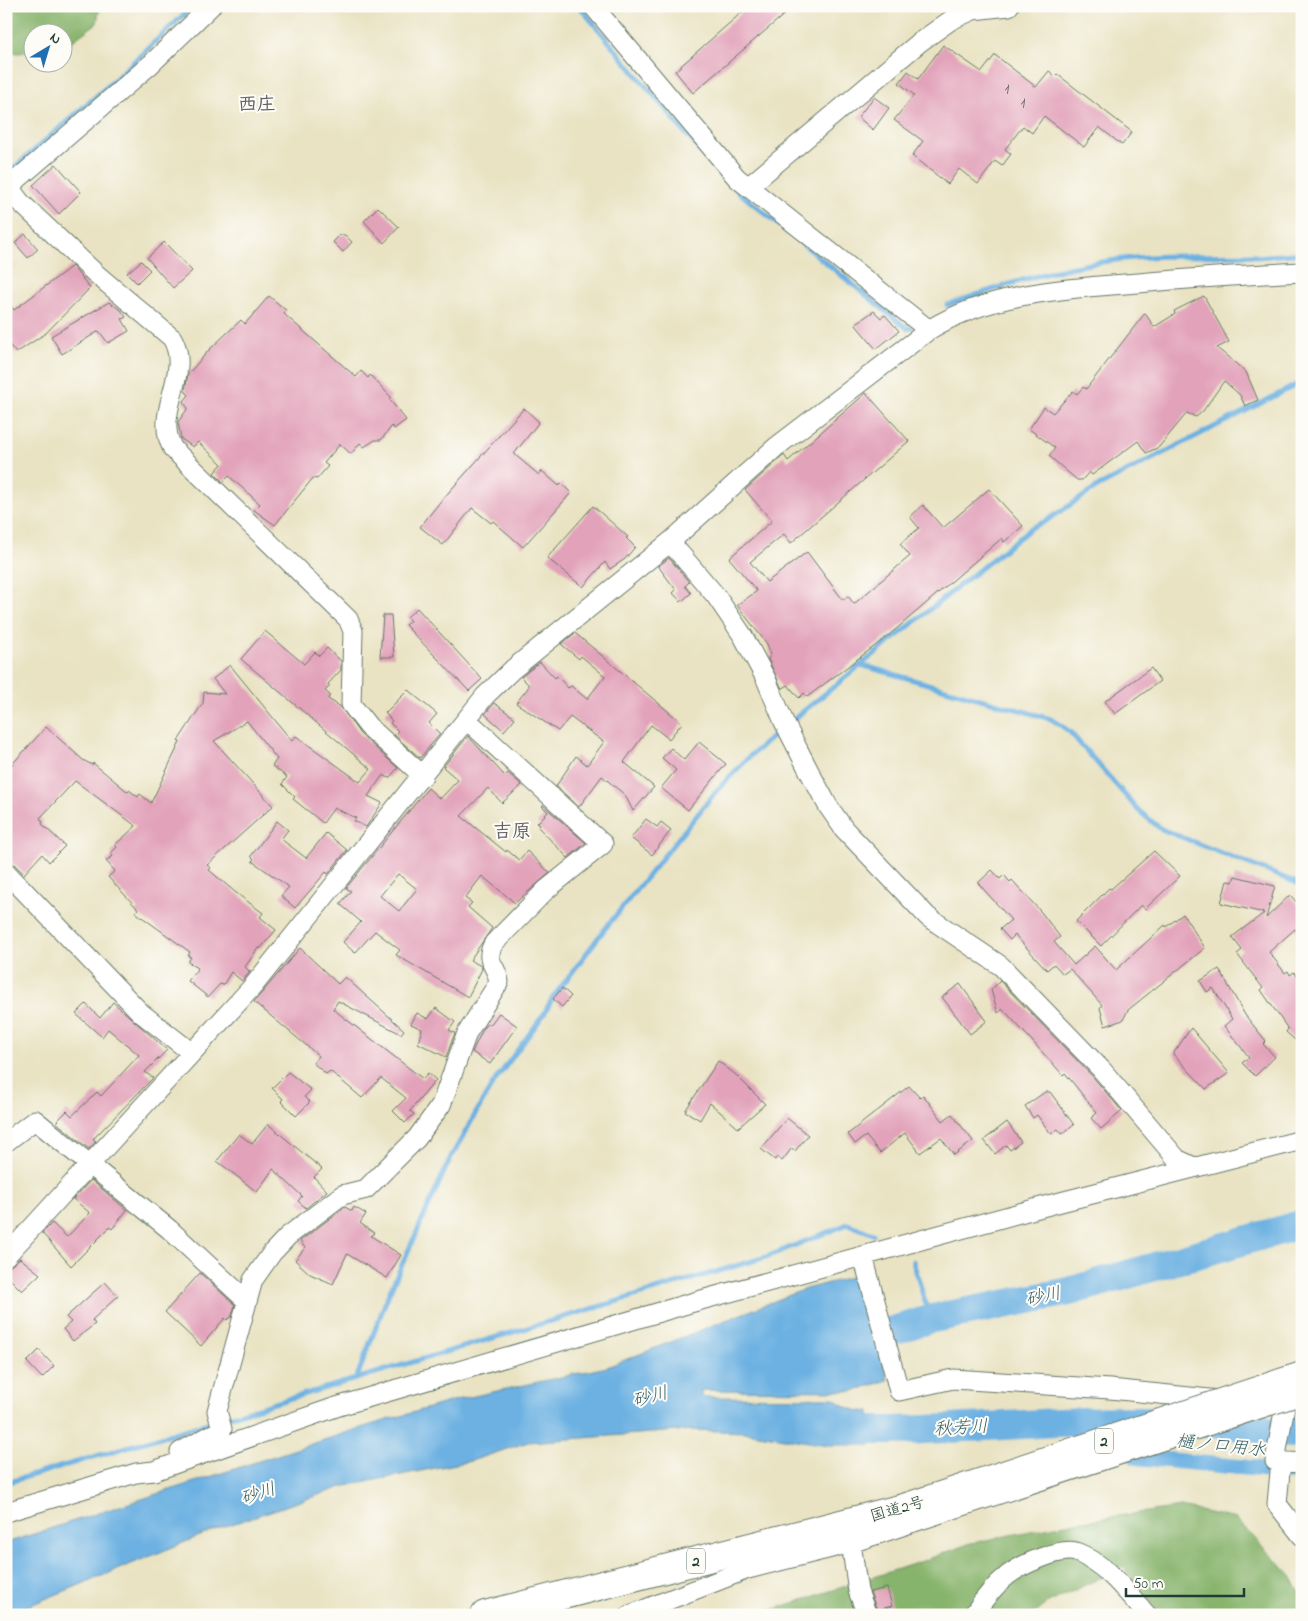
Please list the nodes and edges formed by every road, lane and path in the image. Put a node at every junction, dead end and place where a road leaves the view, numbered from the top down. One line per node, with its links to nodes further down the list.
1 (211, 6): 4 (street)
2 (593, 6): 5 (street)
3 (1009, 6): 5 (street)
4 (7, 186): 10 (street)
5 (748, 187): 7 (street)
6 (1302, 272): 7 (street)
7 (929, 330): 8 (street)
8 (670, 542): 9 (street); 16 (street)
9 (467, 720): 10 (street); 19 (street)
10 (423, 776): 12 (street)
11 (6, 872): 12 (street)
12 (192, 1052): 15 (street)
13 (1302, 1140): 16 (street)
14 (6, 1142): 15 (street)
15 (89, 1163): 17 (street); 19 (street)
16 (1194, 1168): 18 (street)
17 (6, 1256)
18 (863, 1256): 22 (street); 25 (street)
19 (246, 1300): 25 (street)
20 (1302, 1376): 27 (highway, 国道2号 / 2, bridge)
21 (1302, 1395): 27 (street, bridge)
22 (1290, 1406): 24 (street)
23 (1302, 1464): 24 (street)
24 (1279, 1466): 28 (street)
25 (154, 1471): 26 (street)
26 (6, 1512)
27 (910, 1514): 29 (street); 30 (highway, 国道2号 / 2)
28 (1302, 1536)
29 (851, 1543): 31 (street); 32 (street)
30 (484, 1615)
31 (630, 1615)
32 (867, 1615)
33 (973, 1615): 34 (street)
34 (1147, 1615)

